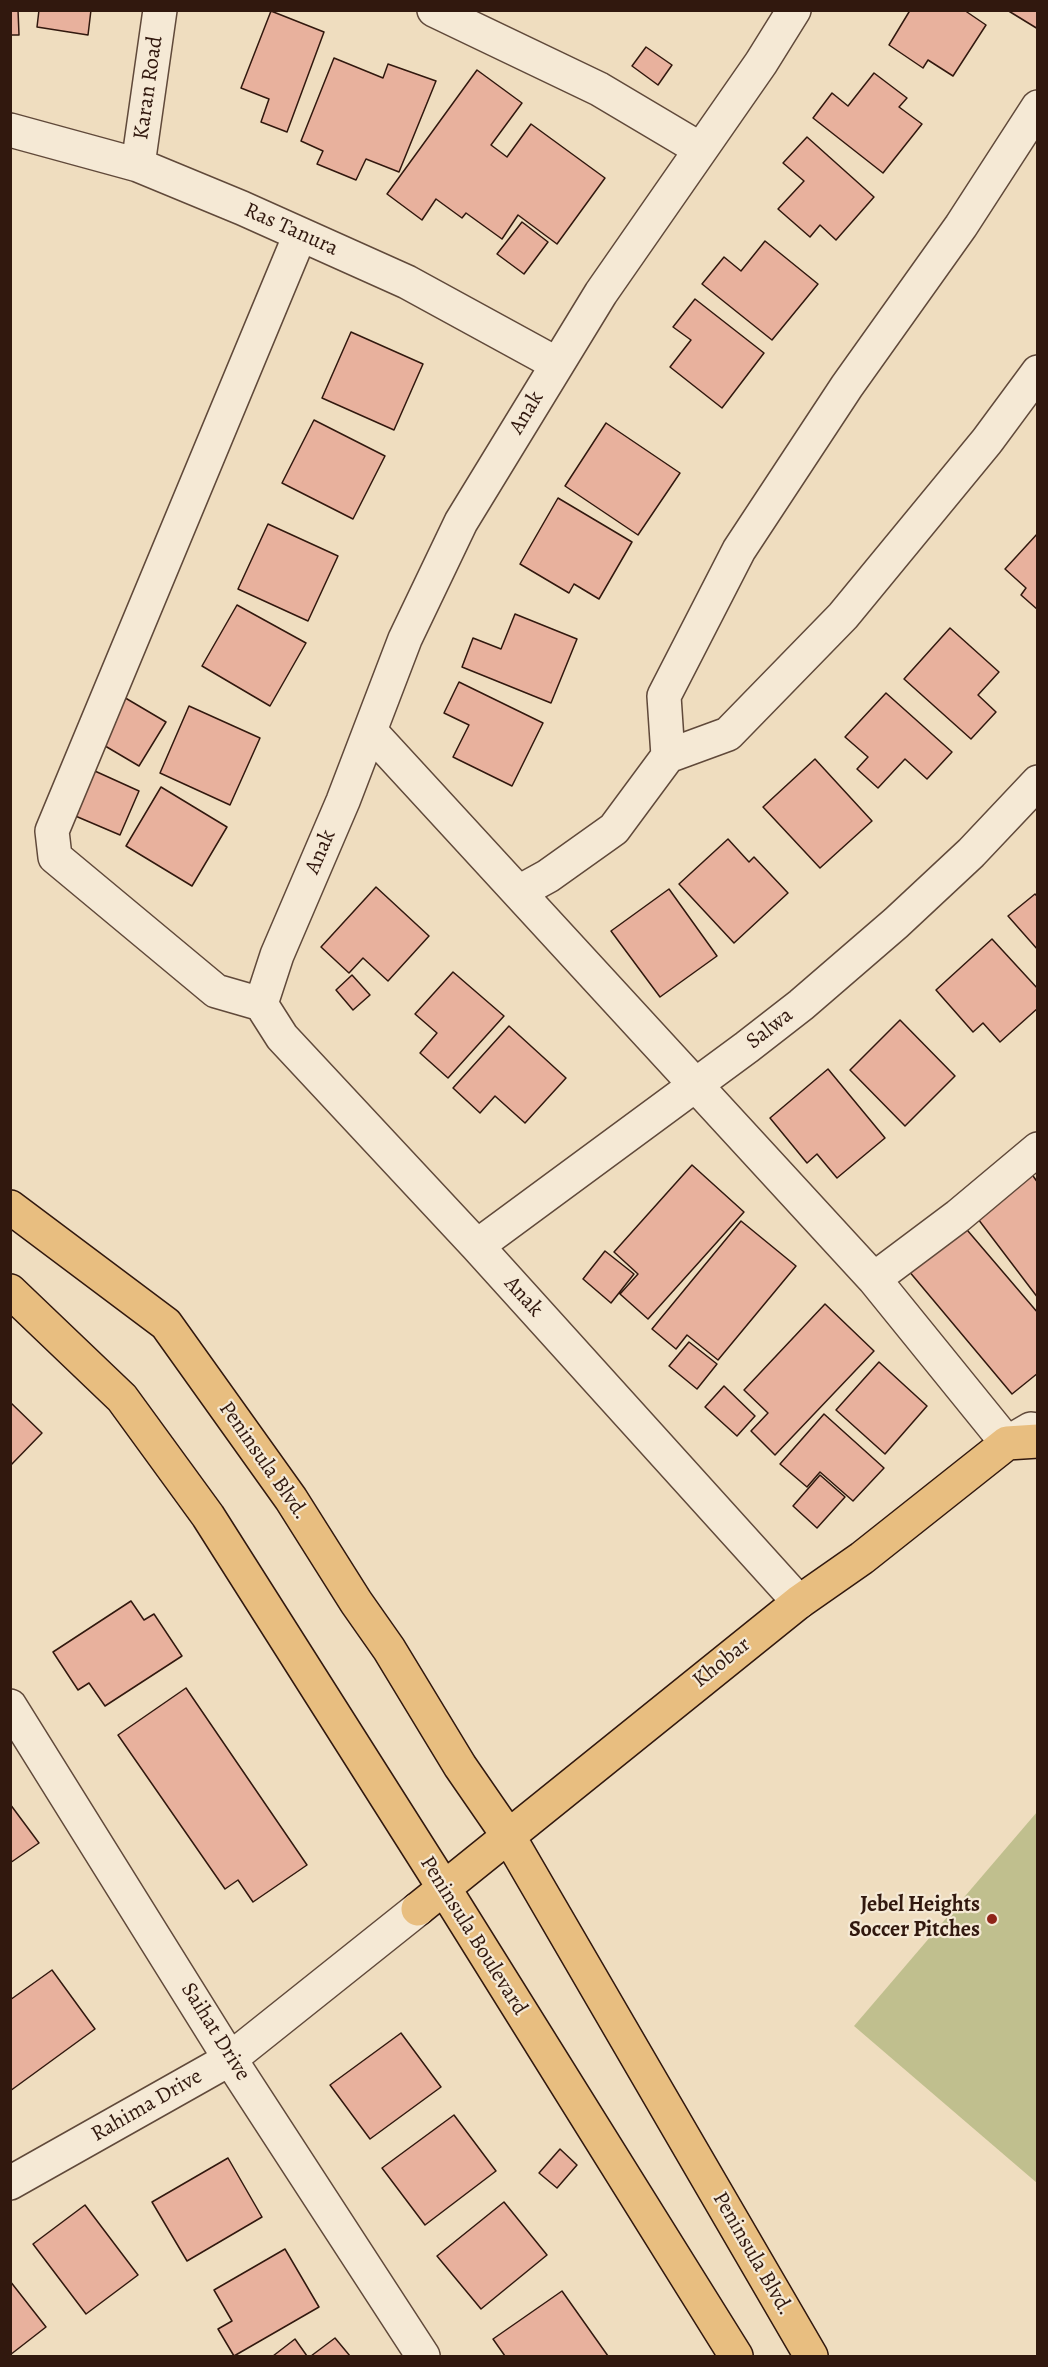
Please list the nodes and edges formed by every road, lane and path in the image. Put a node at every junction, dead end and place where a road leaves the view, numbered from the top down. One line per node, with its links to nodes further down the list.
1 (160, 10): 8 (street, Karan Road)
2 (434, 10): 4 (street)
3 (794, 10): 7 (street, Anak)
4 (486, 21): 7 (street)
5 (1038, 107): 13 (street)
6 (10, 130): 8 (street, Ras Tanura)
7 (700, 149): 10 (street, Anak)
8 (138, 165): 9 (street, Ras Tanura)
9 (300, 235): 10 (street, Ras Tanura); 16 (street)
10 (557, 364): 12 (street, Anak)
11 (1038, 372): 13 (street)
12 (370, 731): 15 (street); 16 (street, Anak)
13 (668, 756): 15 (street)
14 (1038, 782): 17 (street, Salwa)
15 (519, 892): 17 (street)
16 (261, 1004): 20 (street, Anak)
17 (696, 1085): 20 (street, Salwa); 21 (street)
18 (1038, 1149): 21 (street)
19 (10, 1207): 27 (main road, Peninsula Blvd.)
20 (477, 1246): 25 (street, Anak)
21 (874, 1279): 24 (street)
22 (10, 1291): 28 (main road, Peninsula Boulevard)
23 (1038, 1425): 24 (street)
24 (1022, 1442): 25 (main road, Khobar)
25 (799, 1602): 27 (main road, Khobar)
26 (10, 1706): 30 (street, Saihat Drive)
27 (510, 1837): 28 (main road, Khobar); 34 (main road, Peninsula Blvd.)
28 (444, 1888): 29 (main road, Khobar); 33 (main road, Peninsula Boulevard)
29 (418, 1909): 30 (street, Rahima Drive)
30 (230, 2059): 31 (street, Rahima Drive); 32 (street, Saihat Drive)
31 (10, 2183)
32 (423, 2356)
33 (736, 2356)
34 (811, 2356)

